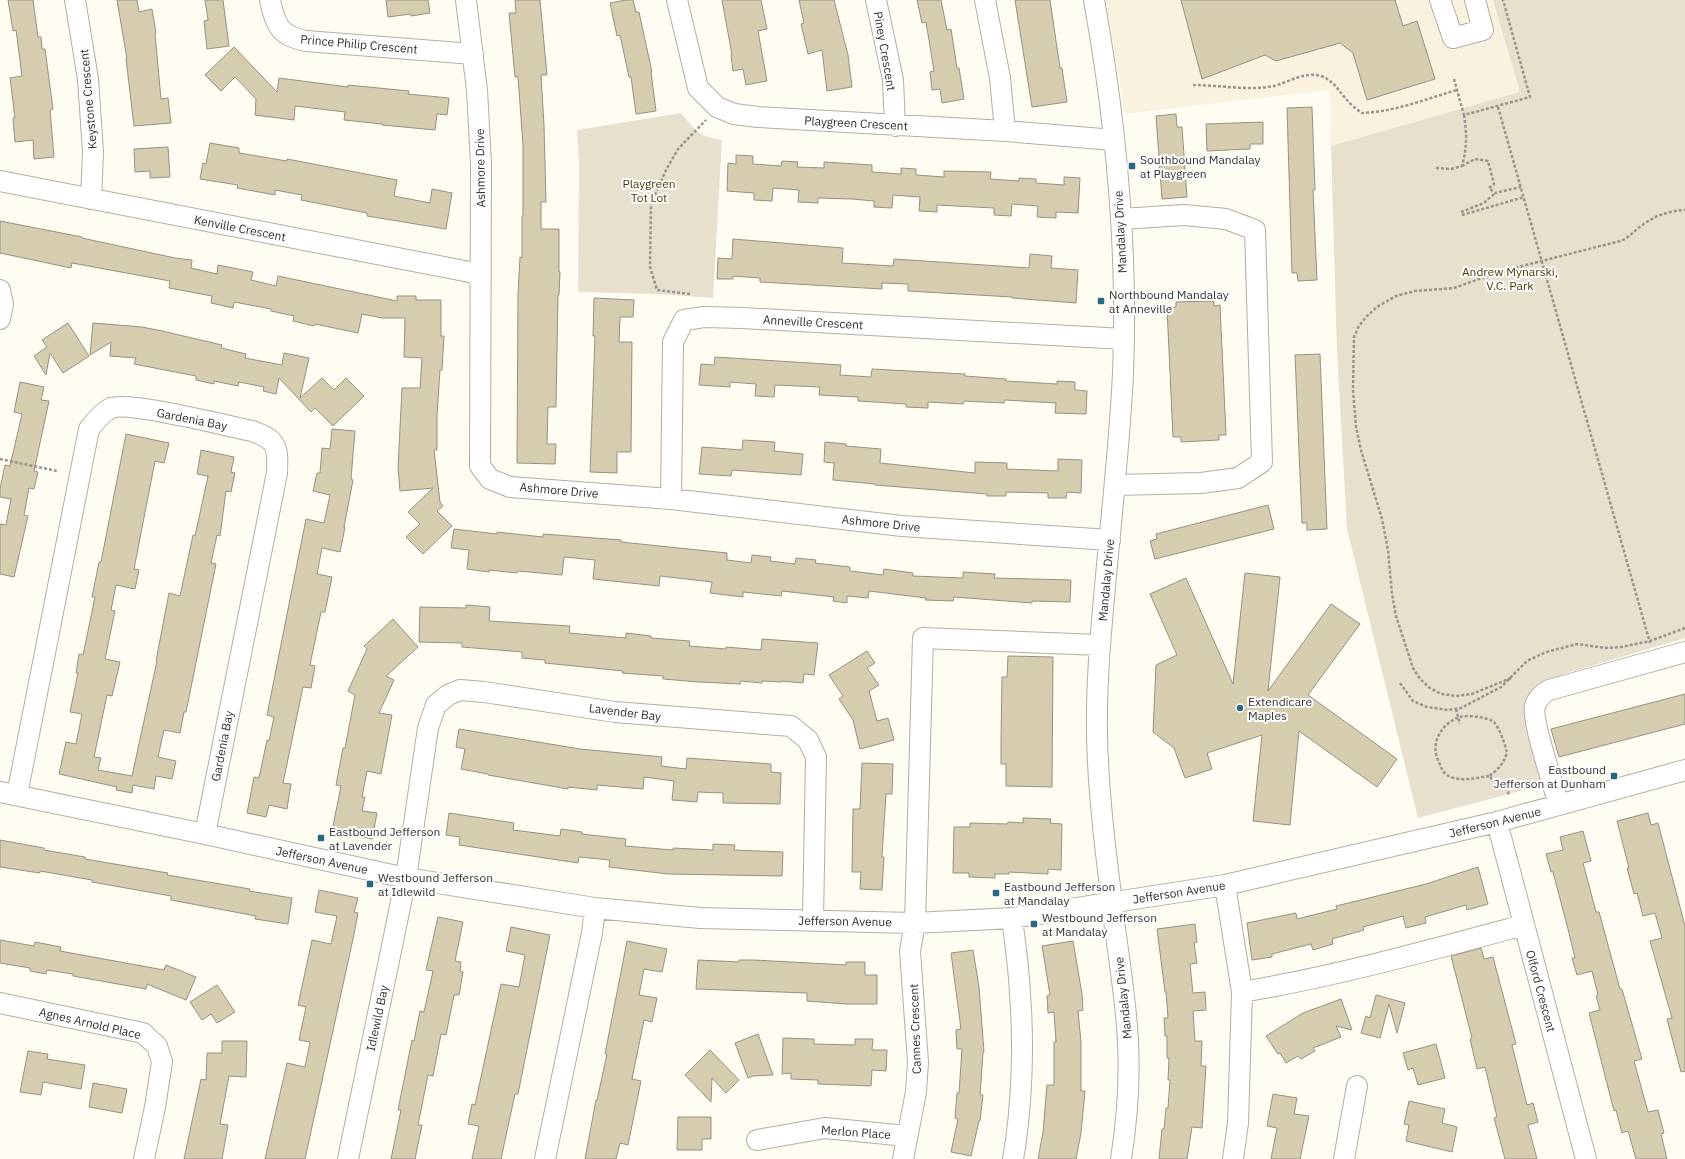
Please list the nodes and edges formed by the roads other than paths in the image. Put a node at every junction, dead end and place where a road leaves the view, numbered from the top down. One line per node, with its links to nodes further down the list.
1 (75, 0): 15 (street, Keystone Crescent)
2 (270, 0): 10 (street, Prince Philip Crescent)
3 (466, 0): 10 (street, Ashmore Drive)
4 (677, 0): 11 (street, Playgreen Crescent)
5 (876, 0): 11 (street, Piney Crescent)
6 (985, 0): 12 (street)
7 (1094, 0): 13 (street, Mandalay Drive)
8 (1440, 0): 9 (street)
9 (1474, 0)
10 (473, 54): 17 (street, Ashmore Drive)
11 (894, 126): 12 (street, Playgreen Crescent)
12 (1005, 131): 13 (street, Playgreen Crescent)
13 (1114, 140): 16 (street, Mandalay Drive)
14 (0, 181): 15 (street, Kenville Crescent)
15 (91, 199): 17 (street, Kenville Crescent)
16 (1121, 220): 20 (street, Mandalay Drive); 21 (street)
17 (480, 274): 22 (street, Ashmore Drive)
18 (0, 290): 19 (street)
19 (0, 319)
20 (1124, 339): 21 (street, Mandalay Drive); 22 (street, Anneville Crescent)
21 (1115, 484): 23 (street, Mandalay Drive)
22 (671, 499): 23 (street, Ashmore Drive)
23 (1110, 540): 24 (street, Mandalay Drive)
24 (1100, 645): 33 (street, Mandalay Drive); 37 (street, Cannes Crescent)
25 (1685, 652): 28 (street)
26 (1684, 773): 28 (street, Jefferson Avenue)
27 (8, 794): 30 (street, Jefferson Avenue); 30 (street, Gardenia Bay)
28 (1559, 805): 29 (street, Jefferson Avenue)
29 (1497, 822): 32 (street, Jefferson Avenue); 38 (street, Olford Crescent)
30 (205, 834): 31 (street, Jefferson Avenue)
31 (406, 878): 34 (street, Jefferson Avenue); 36 (street, Lavender Bay); 45 (street, Idlewild Bay)
32 (1225, 885): 33 (street, Jefferson Avenue); 39 (street)
33 (1112, 903): 35 (street, Jefferson Avenue); 49 (street, Mandalay Drive)
34 (595, 908): 36 (street, Jefferson Avenue); 46 (street)
35 (1012, 918): 37 (street, Jefferson Avenue); 48 (street)
36 (813, 920): 37 (street, Jefferson Avenue)
37 (915, 923): 42 (street, Cannes Crescent)
38 (1524, 925): 39 (street); 52 (street, Olford Crescent)
39 (1242, 992): 50 (street)
40 (0, 1003): 44 (street, Agnes Arnold Place)
41 (1357, 1086): 51 (street)
42 (907, 1136): 43 (street, Merlon Place); 47 (street, Cannes Crescent)
43 (757, 1140)
44 (144, 1159)
45 (348, 1159)
46 (545, 1159)
47 (904, 1159)
48 (1013, 1159)
49 (1121, 1159)
50 (1233, 1159)
51 (1344, 1159)
52 (1586, 1159)

